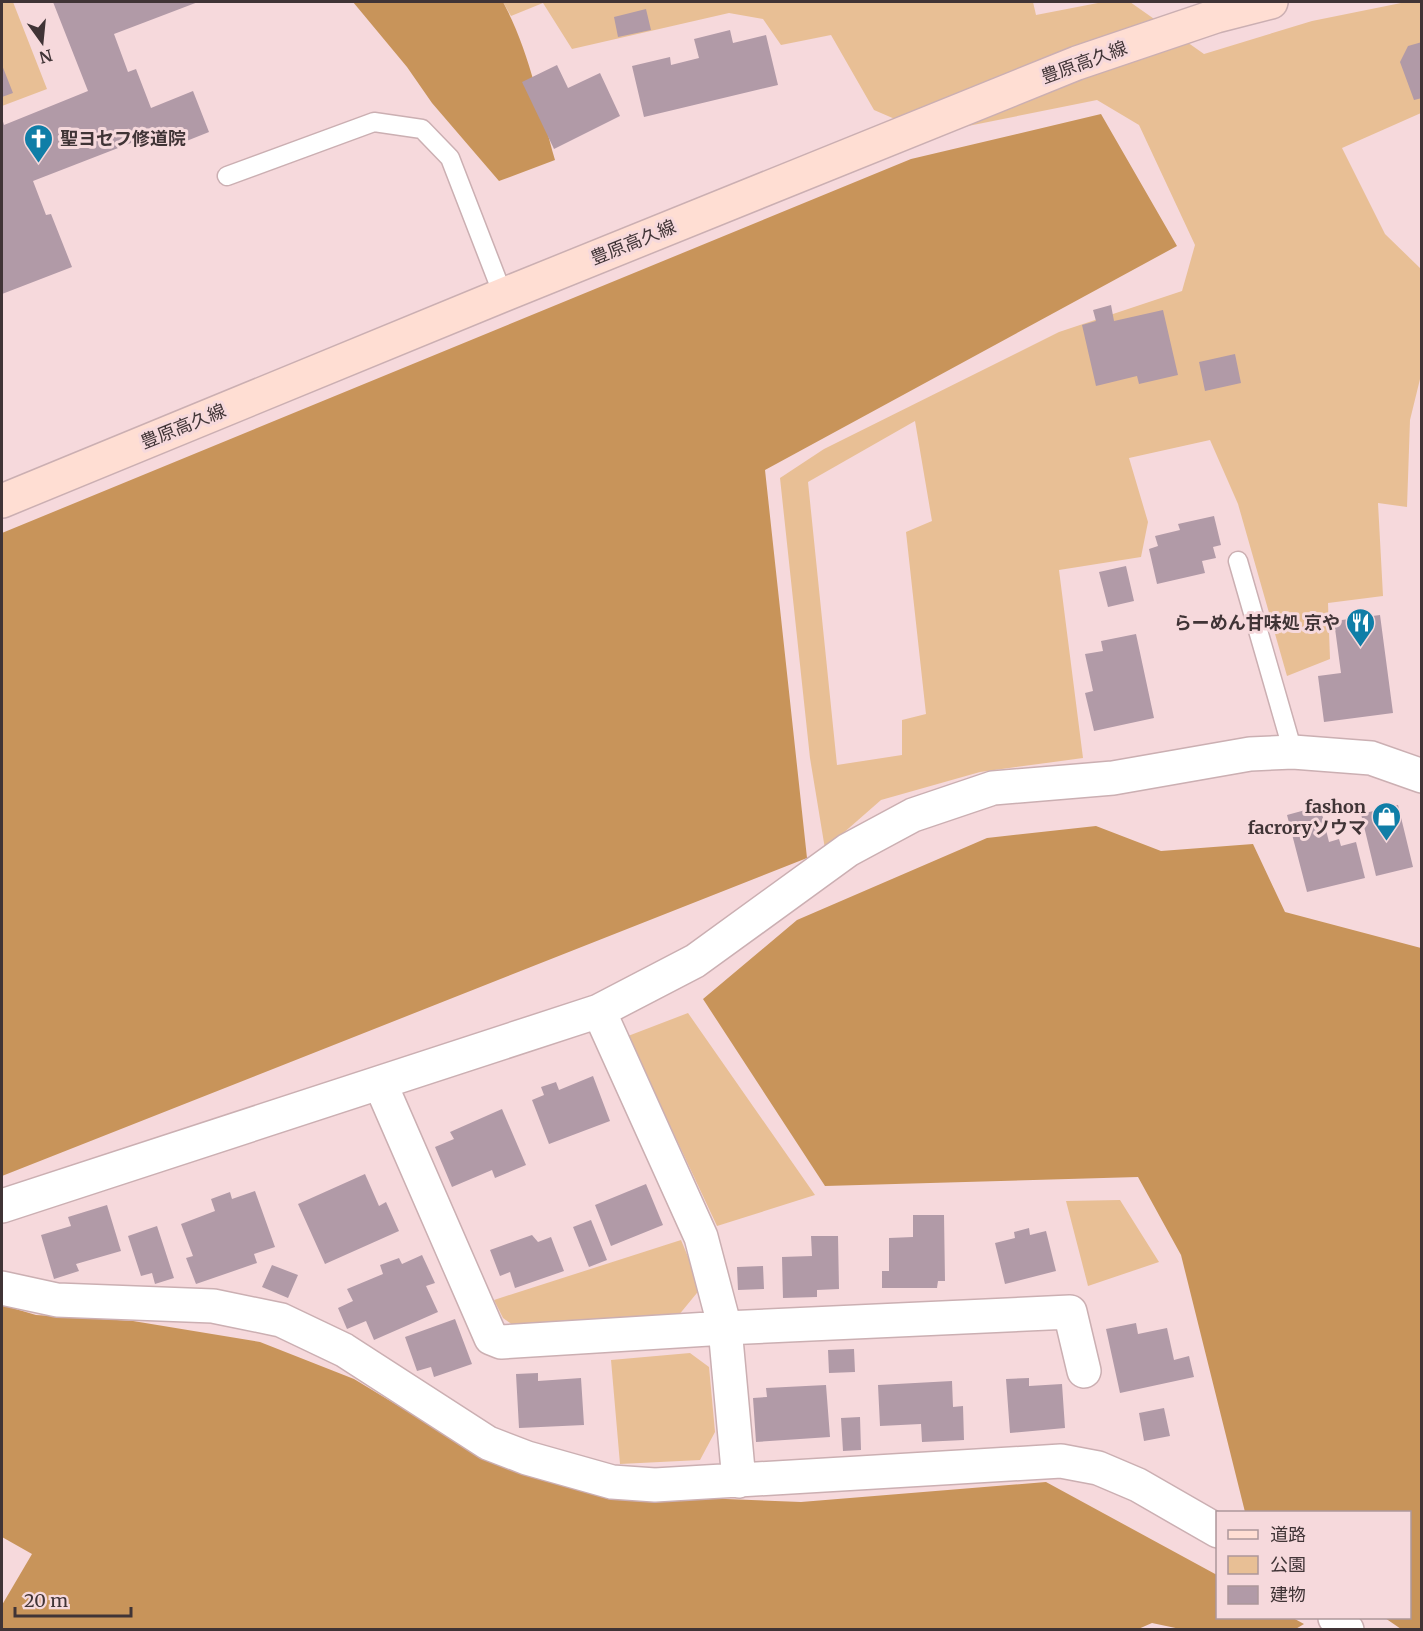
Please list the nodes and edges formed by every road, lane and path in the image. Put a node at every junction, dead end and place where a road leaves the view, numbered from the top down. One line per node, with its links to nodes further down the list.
1 (1271, 2): 3 (main road, 豊原高久線)
2 (227, 176): 3 (lane)
3 (503, 295): 4 (main road, 豊原高久線)
4 (2, 501)
5 (1238, 561): 6 (lane)
6 (1293, 752): 7 (street); 8 (street)
7 (1422, 776)
8 (599, 1011): 9 (street); 12 (street)
9 (380, 1083): 10 (street); 12 (street)
10 (2, 1206)
11 (2, 1288): 14 (street)
12 (725, 1328): 13 (street); 14 (street)
13 (1084, 1371)
14 (739, 1480): 15 (street)
15 (1216, 1530)

